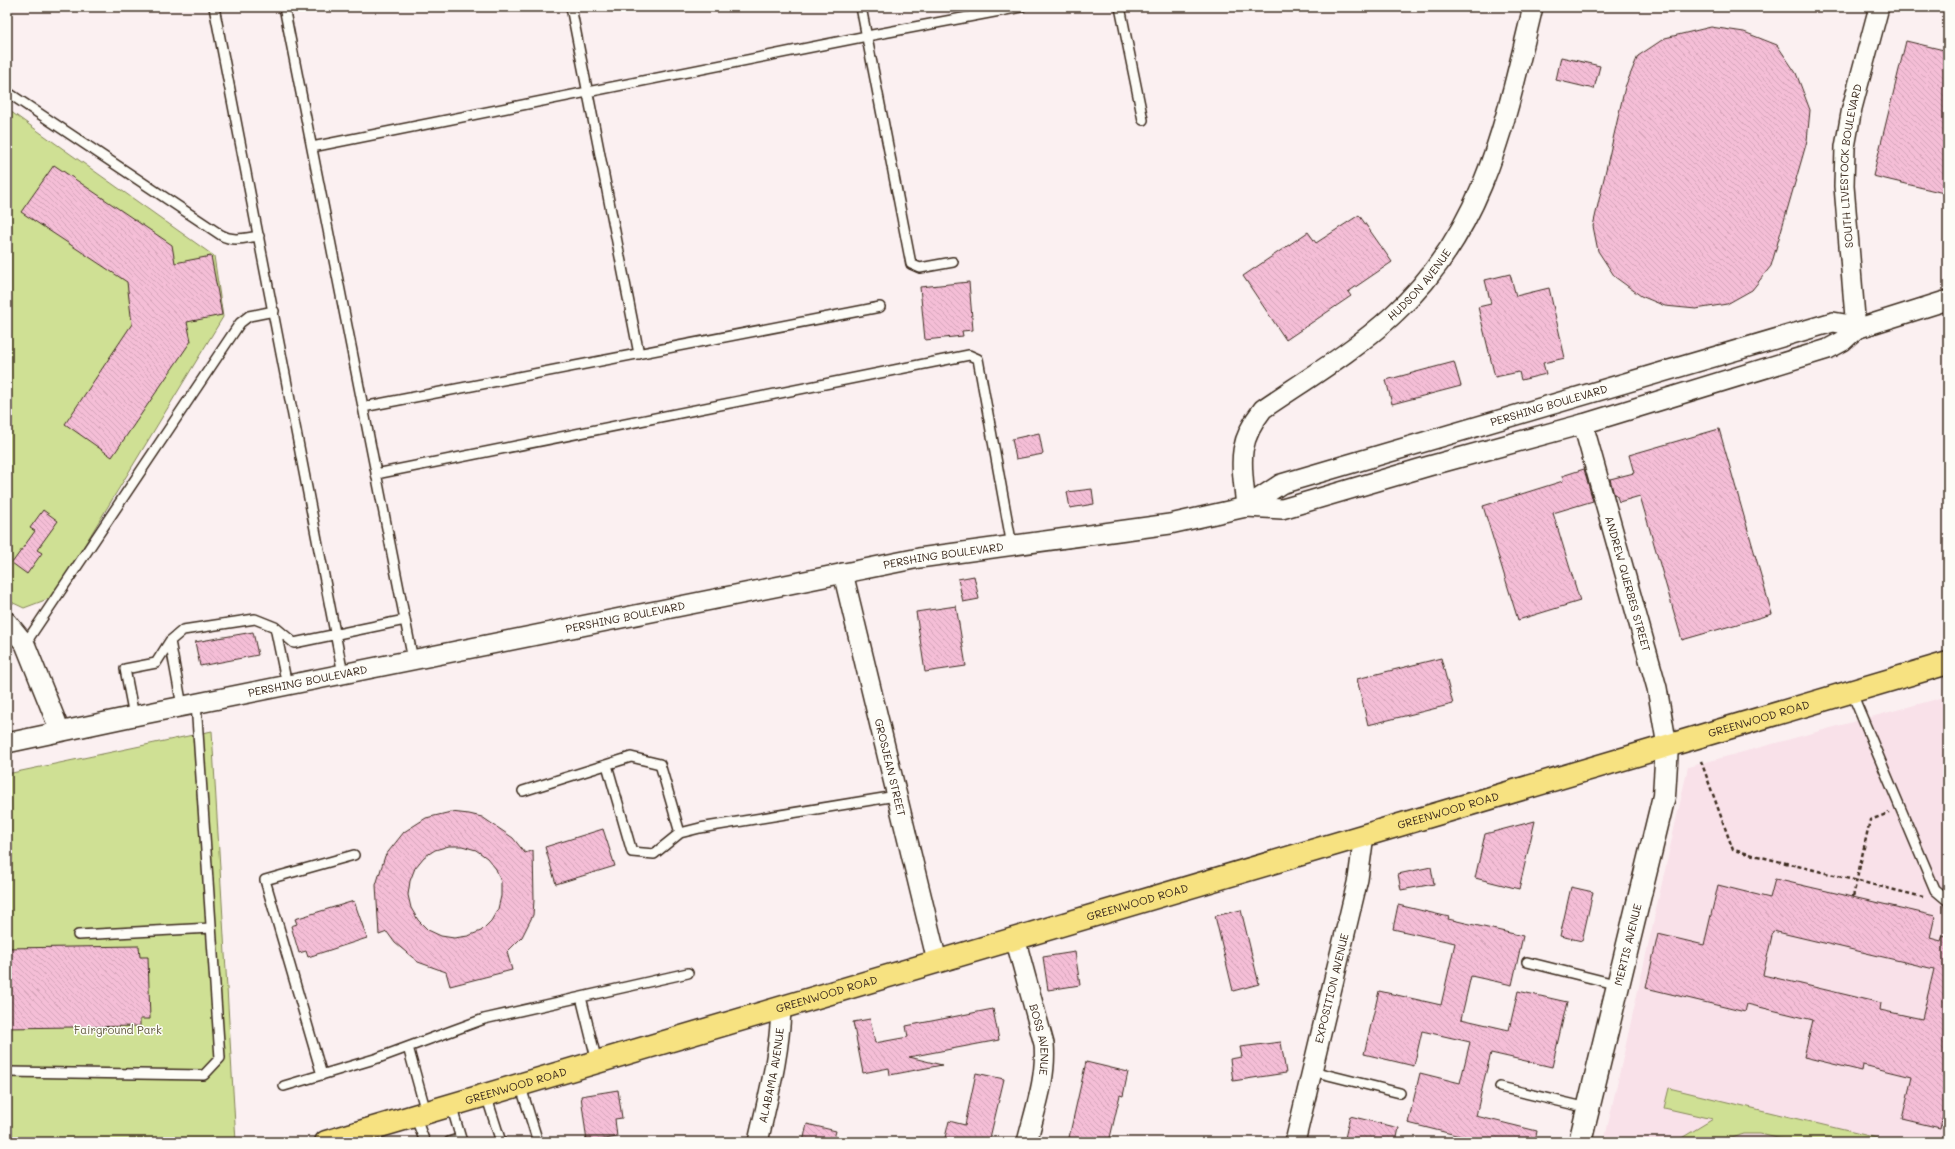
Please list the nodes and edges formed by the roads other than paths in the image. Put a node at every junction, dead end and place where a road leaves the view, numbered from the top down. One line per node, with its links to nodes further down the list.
1 (214, 7): 14 (lane)
2 (284, 7): 13 (lane)
3 (571, 7): 11 (lane)
4 (861, 7): 9 (lane)
5 (1021, 7): 9 (lane)
6 (1120, 7): 12 (lane)
7 (1533, 7): 24 (street, HUDSON AVENUE)
8 (1879, 7): 19 (street, SOUTH LIVESTOCK BOULEVARD)
9 (867, 36): 11 (lane); 15 (lane)
10 (7, 92): 14 (lane)
11 (588, 92): 13 (lane); 20 (lane)
12 (1143, 120)
13 (312, 147): 21 (lane)
14 (259, 236): 18 (lane)
15 (953, 262)
16 (1948, 300): 19 (street, PERSHING BOULEVARD)
17 (880, 307): 20 (lane)
18 (274, 311): 30 (lane); 32 (lane)
19 (1856, 329): 22 (street, PERSHING BOULEVARD); 24 (street, PERSHING BOULEVARD)
20 (639, 354): 21 (lane)
21 (363, 407): 23 (lane)
22 (1583, 424): 24 (street, PERSHING BOULEVARD); 42 (street, ANDREW QUERBES STREET)
23 (376, 474): 25 (lane); 27 (lane)
24 (1246, 507): 25 (street, PERSHING BOULEVARD)
25 (1012, 546): 26 (street, PERSHING BOULEVARD)
26 (843, 573): 33 (street, PERSHING BOULEVARD); 45 (street, GROSJEAN STREET)
27 (405, 620): 30 (lane); 33 (lane)
28 (7, 622): 32 (street)
29 (274, 627): 30 (lane); 31 (lane); 36 (lane)
30 (335, 636): 35 (lane)
31 (170, 641): 38 (lane); 39 (lane)
32 (25, 644): 40 (street)
33 (413, 660): 35 (street, PERSHING BOULEVARD)
34 (1948, 663): 37 (main road, GREENWOOD ROAD)
35 (343, 674): 36 (street, PERSHING BOULEVARD)
36 (287, 685): 38 (street, PERSHING BOULEVARD)
37 (1851, 691): 42 (main road, GREENWOOD ROAD); 49 (lane)
38 (189, 705): 39 (street, PERSHING BOULEVARD); 50 (lane)
39 (134, 716): 40 (street, PERSHING BOULEVARD)
40 (60, 731): 41 (street, PERSHING BOULEVARD)
41 (7, 743)
42 (1667, 746): 47 (main road, GREENWOOD ROAD); 56 (street, MERTIS AVENUE)
43 (607, 765): 44 (lane); 46 (lane); 46 (lane)
44 (524, 791)
45 (896, 796): 46 (lane); 53 (street, GROSJEAN STREET)
46 (680, 833)
47 (1364, 835): 52 (main road, GREENWOOD ROAD); 61 (street, EXPOSITION AVENUE)
48 (354, 855): 63 (lane)
49 (1946, 899)
50 (211, 928): 51 (lane); 62 (lane)
51 (78, 935)
52 (1015, 938): 53 (main road, GREENWOOD ROAD); 80 (street, BOSS AVENUE)
53 (937, 961): 58 (main road, GREENWOOD ROAD)
54 (1527, 962): 56 (lane)
55 (688, 973): 57 (lane)
56 (1619, 985): 70 (street, MERTIS AVENUE)
57 (582, 997): 59 (lane); 60 (lane)
58 (781, 1008): 60 (main road, GREENWOOD ROAD); 79 (street, ALABAMA AVENUE)
59 (408, 1047): 63 (lane); 71 (lane)
60 (597, 1062): 64 (main road, GREENWOOD ROAD)
61 (1312, 1071): 67 (lane); 81 (street, EXPOSITION AVENUE)
62 (7, 1072)
63 (322, 1075): 65 (lane)
64 (520, 1084): 68 (main road, GREENWOOD ROAD); 78 (lane)
65 (284, 1086)
66 (1500, 1087): 70 (lane)
67 (1400, 1093)
68 (486, 1095): 69 (main road, GREENWOOD ROAD); 77 (lane)
69 (451, 1105): 71 (main road, GREENWOOD ROAD); 73 (lane)
70 (1588, 1108): 82 (street, MERTIS AVENUE)
71 (421, 1114): 72 (main road, GREENWOOD ROAD); 75 (lane)
72 (375, 1135): 74 (main road, GREENWOOD ROAD)
73 (462, 1140): 76 (lane)
74 (326, 1142)
75 (425, 1142)
76 (448, 1142)
77 (501, 1142)
78 (538, 1142)
79 (758, 1142)
80 (1027, 1142)
81 (1295, 1142)
82 (1580, 1142)

